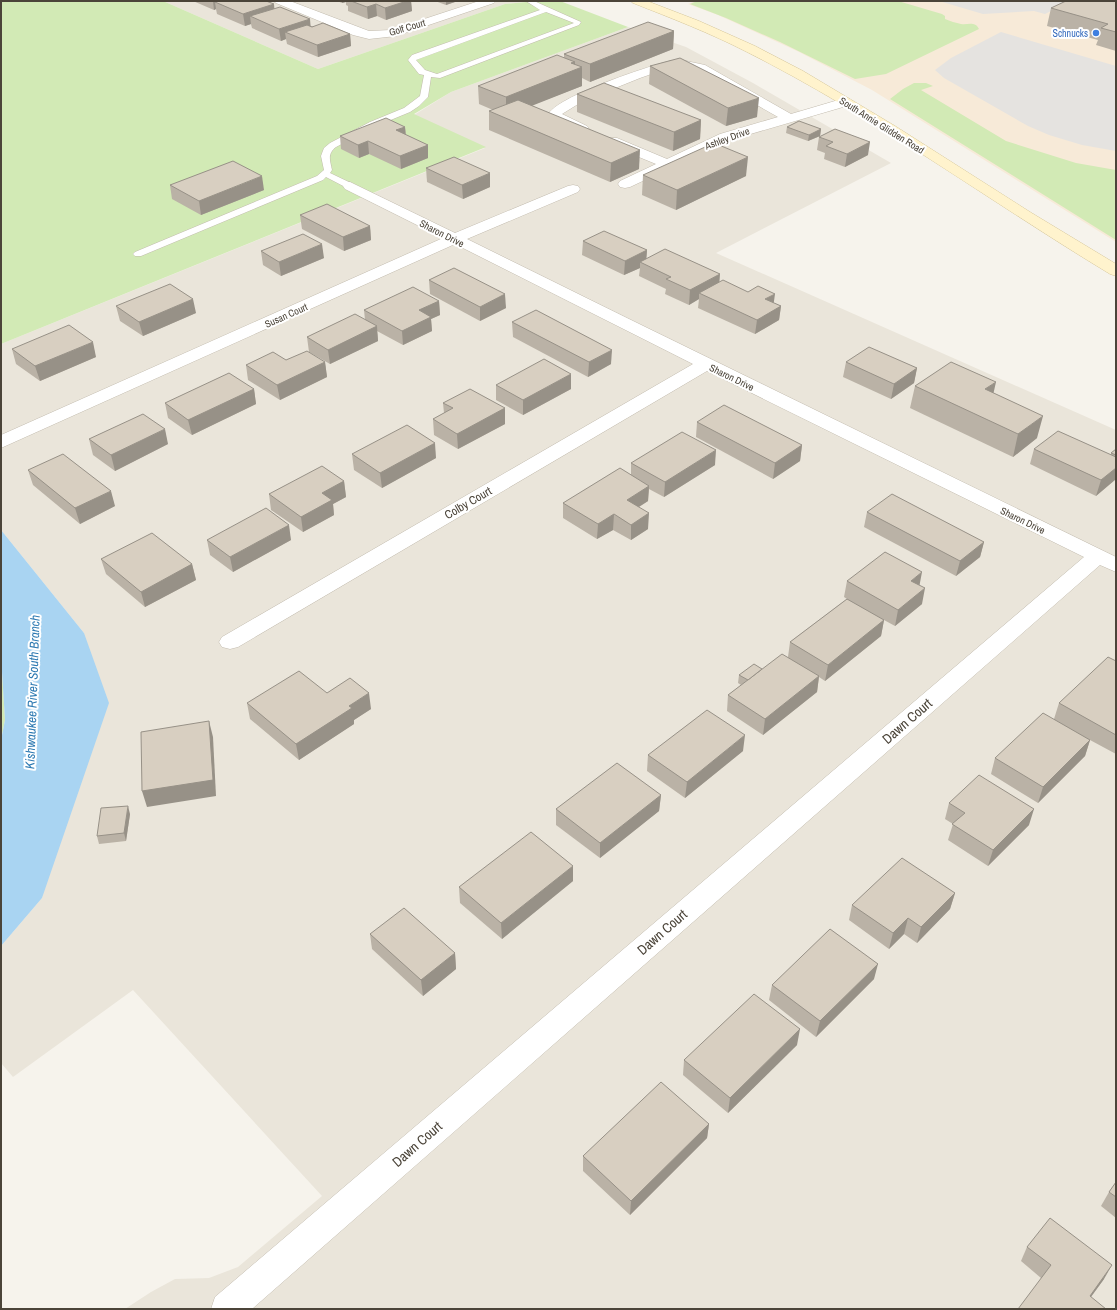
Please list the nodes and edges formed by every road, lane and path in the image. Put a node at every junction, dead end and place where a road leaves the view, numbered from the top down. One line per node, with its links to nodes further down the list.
1 (280, 1): 2 (street, Golf Court)
2 (490, 1)
3 (529, 1): 5 (lane)
4 (637, 1): 7 (main road, South Annie Glidden Road)
5 (546, 10): 6 (lane); 6 (lane)
6 (427, 75): 10 (lane)
7 (845, 102): 8 (street, Ashley Drive); 16 (main road, South Annie Glidden Road)
8 (789, 118): 9 (street, Ashley Drive); 9 (street)
9 (668, 164): 11 (street, Ashley Drive)
10 (326, 174): 12 (lane); 15 (lane)
11 (625, 184)
12 (350, 186): 14 (street, Sharon Drive)
13 (572, 189): 14 (street, Susan Court)
14 (454, 240): 17 (street, Sharon Drive); 18 (street, Susan Court)
15 (138, 254)
16 (1116, 271)
17 (706, 364): 19 (street, Sharon Drive); 20 (street, Colby Court)
18 (1, 442)
19 (1107, 561): 21 (street, Dawn Court)
20 (230, 642)
21 (227, 1309)

